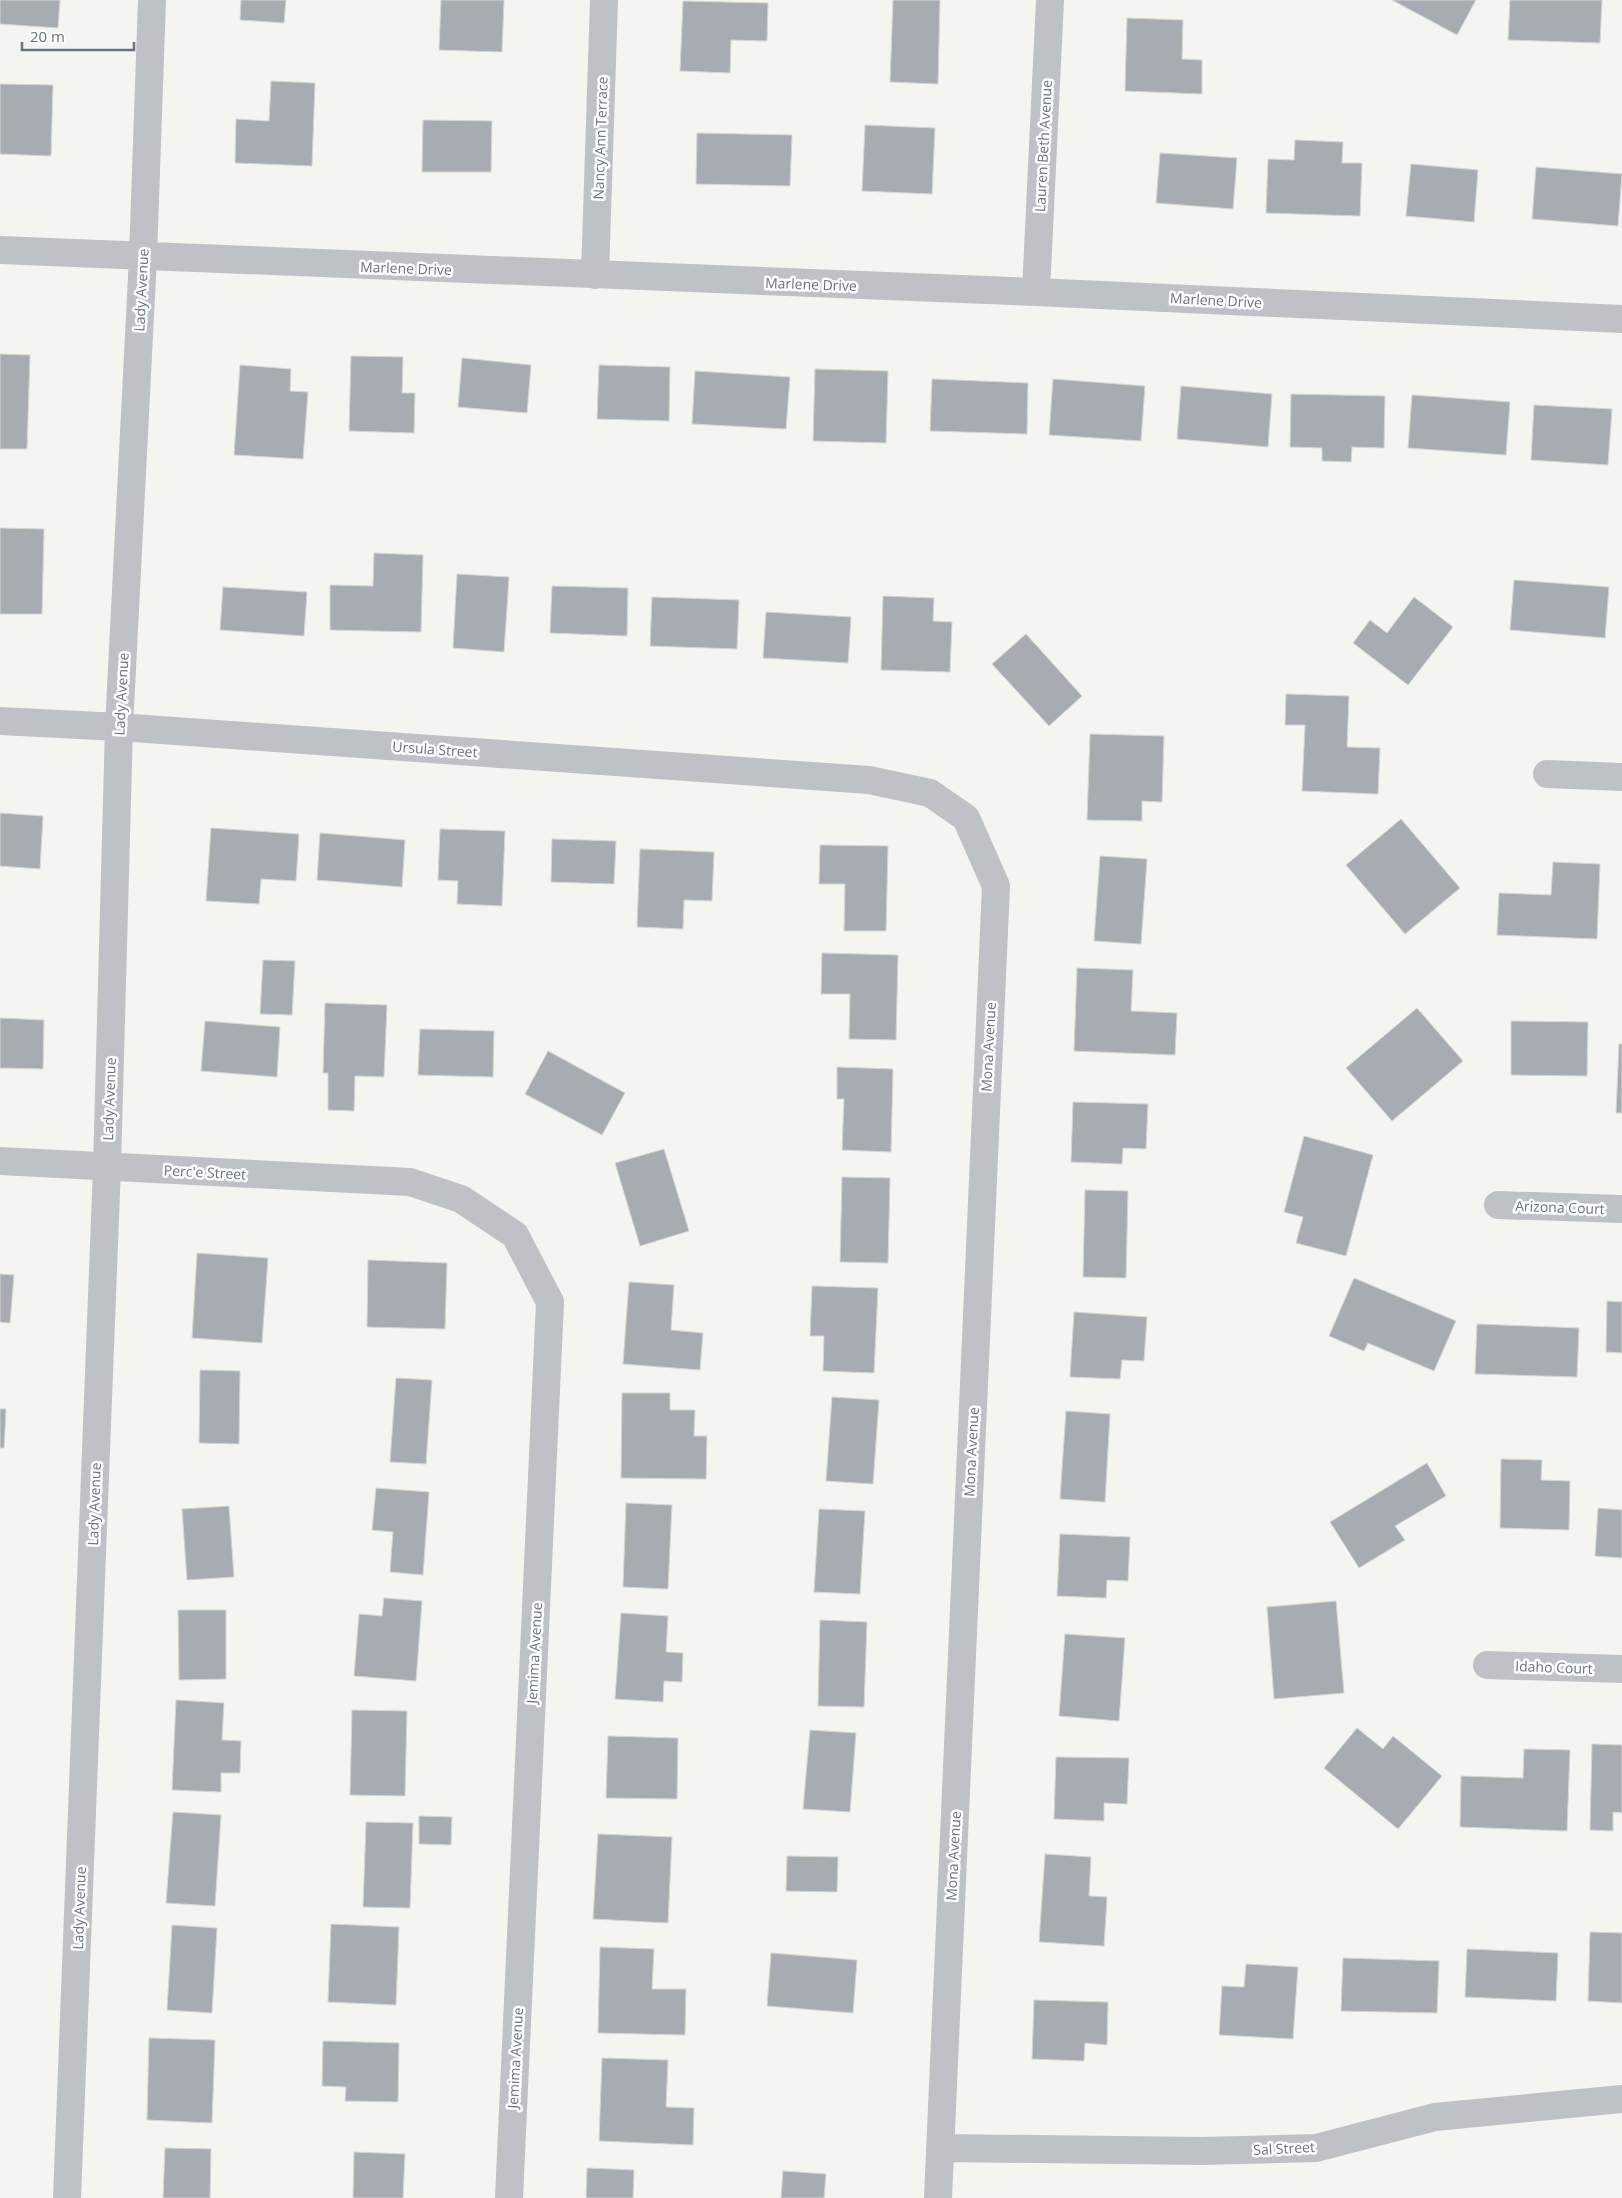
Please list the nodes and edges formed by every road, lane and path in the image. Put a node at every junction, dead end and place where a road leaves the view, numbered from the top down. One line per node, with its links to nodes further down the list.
1 (152, 0): 5 (street, Lady Avenue)
2 (604, 0): 6 (street, Nancy Ann Terrace)
3 (1050, 0): 7 (street, Lauren Beth Avenue)
4 (0, 250): 5 (street, Marlene Drive)
5 (143, 257): 6 (street, Marlene Drive); 10 (street, Lady Avenue)
6 (595, 275): 7 (street, Marlene Drive)
7 (1036, 292): 8 (street, Marlene Drive)
8 (1622, 319)
9 (0, 722): 10 (street, Ursula Street)
10 (119, 726): 13 (street, Ursula Street); 15 (street, Lady Avenue)
11 (1547, 774): 12 (street)
12 (1622, 777)
13 (869, 780): 22 (street, Mona Avenue)
14 (0, 1161): 15 (street, Perc'e Street)
15 (107, 1167): 16 (street, Perc'e Street); 23 (street, Lady Avenue)
16 (410, 1182): 24 (street, Jemima Avenue)
17 (1498, 1205): 18 (street, Arizona Court)
18 (1622, 1209)
19 (1487, 1665): 20 (street, Idaho Court)
20 (1622, 1670)
21 (1622, 2099): 22 (street, Sal Street)
22 (940, 2148): 25 (street, Mona Avenue)
23 (68, 2198)
24 (509, 2198)
25 (938, 2198)

